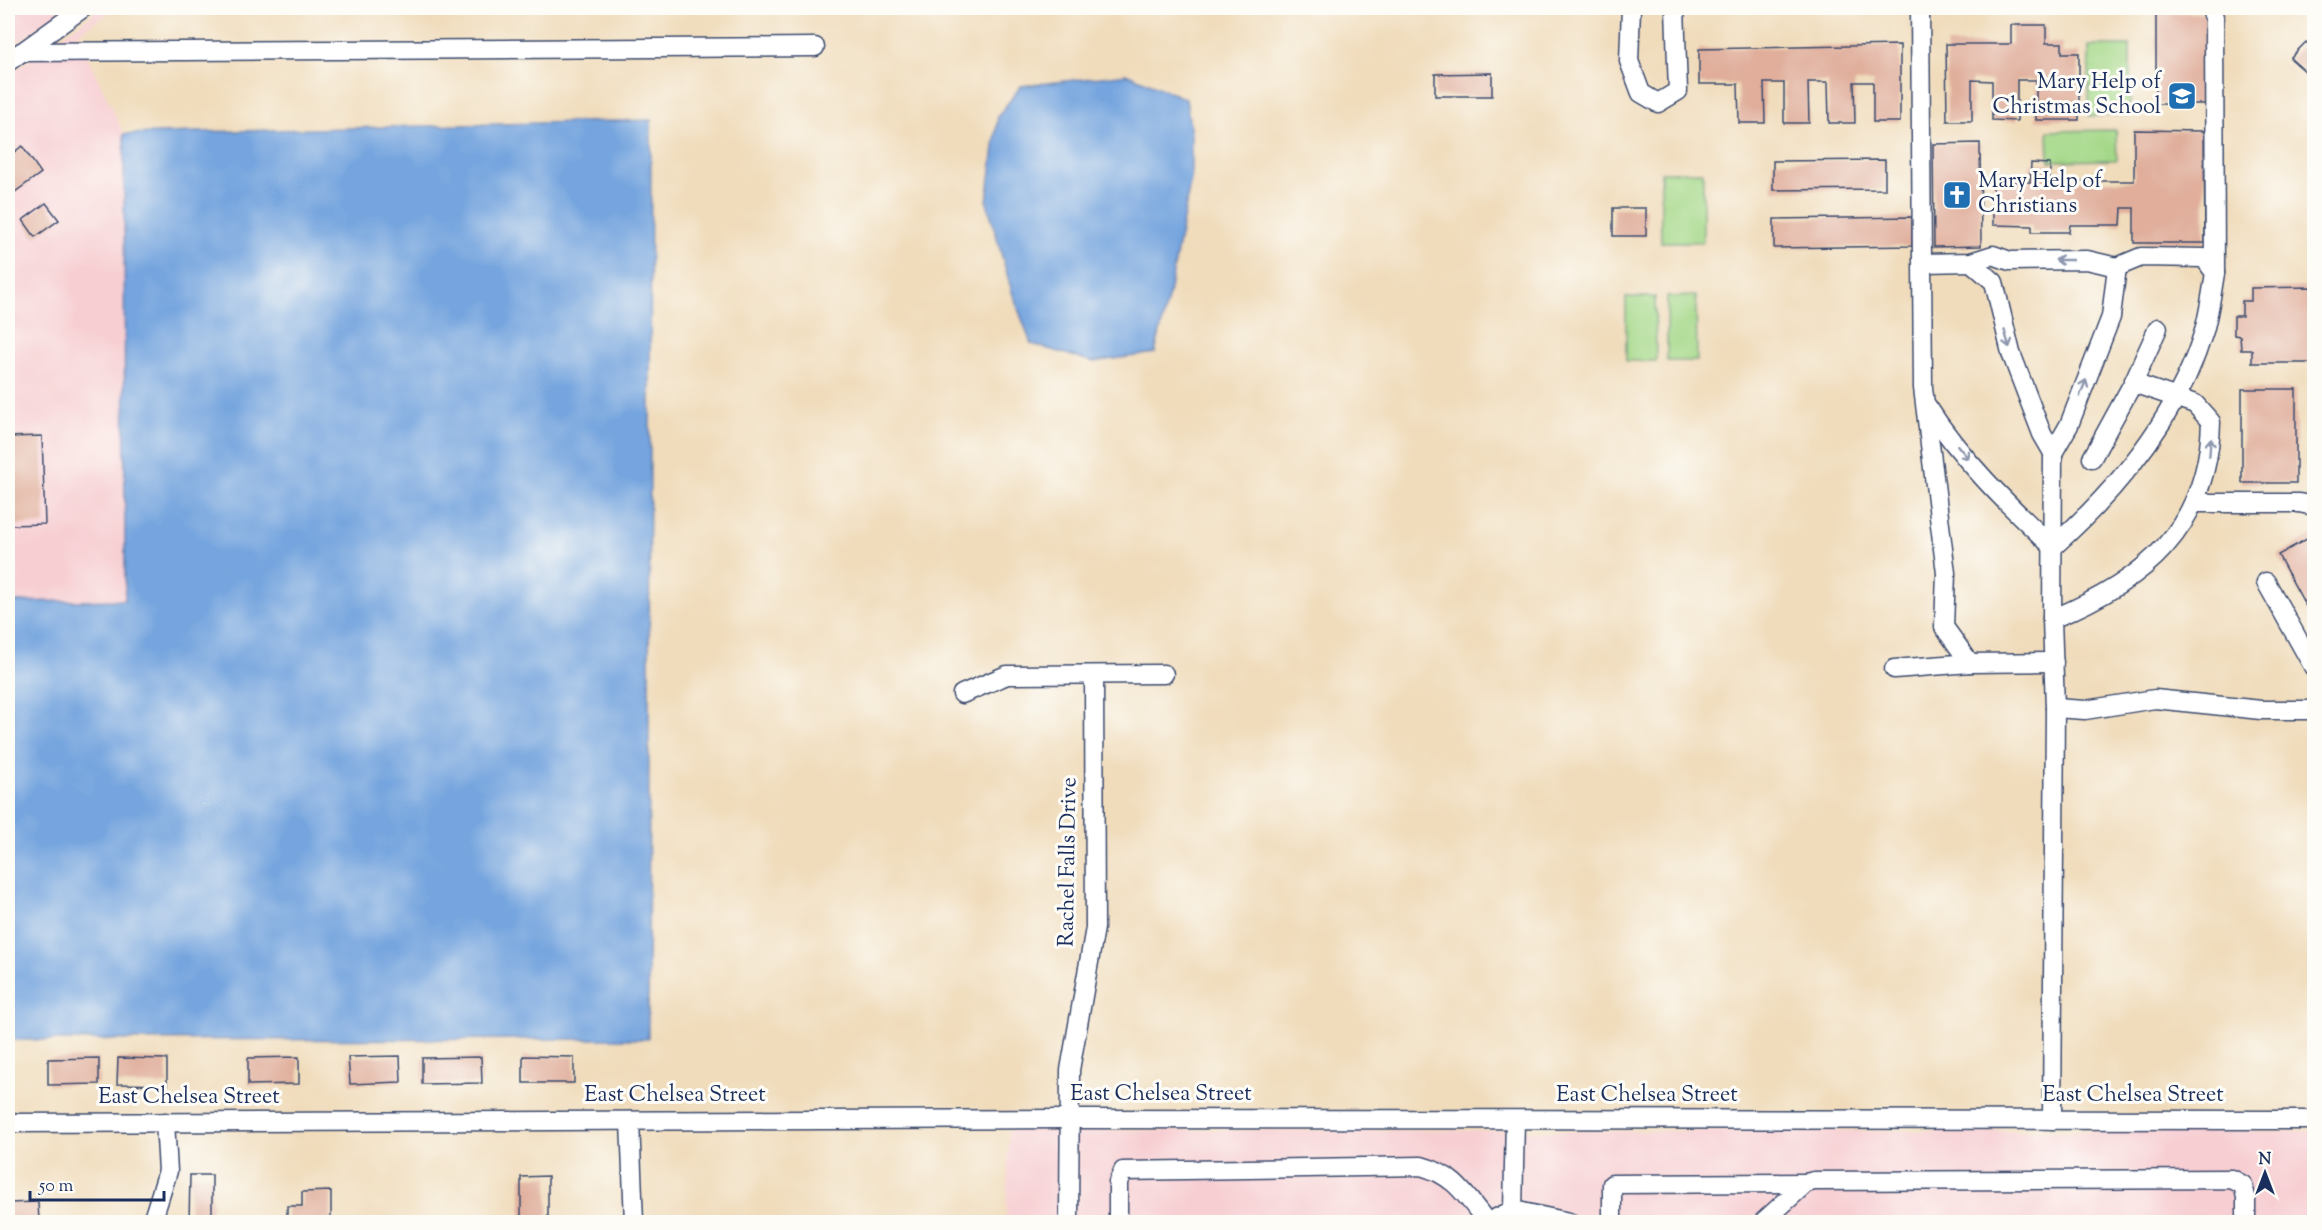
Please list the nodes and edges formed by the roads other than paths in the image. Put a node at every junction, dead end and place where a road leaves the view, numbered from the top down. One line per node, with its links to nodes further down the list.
1 (83, 8): 7 (street)
2 (1631, 8): 3 (street)
3 (1675, 8)
4 (1920, 8): 10 (street)
5 (2210, 8): 12 (street)
6 (815, 47): 7 (street)
7 (14, 57)
8 (2010, 261): 9 (street); 11 (street, one-way to 8); 13 (street)
9 (1971, 262): 10 (street); 13 (street)
10 (1924, 263): 17 (street)
11 (2117, 267): 12 (street); 18 (street, one-way to 11)
12 (2215, 273): 16 (street)
13 (1994, 282): 18 (street, one-way to 18)
14 (2158, 328): 15 (street)
15 (2133, 383): 16 (street); 19 (street)
16 (2176, 396): 20 (street, one-way to 16); 22 (street)
17 (1927, 406): 22 (street, one-way to 22); 26 (street)
18 (2054, 453): 22 (street)
19 (2092, 458)
20 (2194, 503): 21 (street); 24 (street)
21 (2314, 506)
22 (2053, 547): 24 (street)
23 (2266, 582): 27 (street)
24 (2052, 619): 25 (street)
25 (2054, 662): 26 (street); 32 (street)
26 (1970, 663): 28 (street)
27 (2314, 668)
28 (1894, 669)
29 (1164, 674): 30 (street)
30 (1094, 675): 31 (street); 34 (street, Rachel Falls Drive)
31 (962, 694)
32 (2055, 708): 33 (street); 36 (street)
33 (2314, 710)
34 (1069, 1119): 35 (street, East Chelsea Street); 38 (street, East Chelsea Street); 45 (street, Rachel Falls Drive)
35 (1515, 1120): 36 (street, East Chelsea Street); 42 (street)
36 (2052, 1120): 37 (street, East Chelsea Street)
37 (2314, 1120)
38 (630, 1121): 39 (street, East Chelsea Street); 44 (street)
39 (165, 1122): 40 (street, East Chelsea Street); 43 (street)
40 (8, 1123)
41 (1806, 1183): 49 (street); 50 (street); 51 (street)
42 (1513, 1210): 47 (street); 48 (street)
43 (152, 1222)
44 (634, 1222)
45 (1069, 1222)
46 (1118, 1222): 47 (street)
47 (1488, 1222)
48 (1569, 1222)
49 (1612, 1222)
50 (1763, 1222)
51 (2246, 1222)

